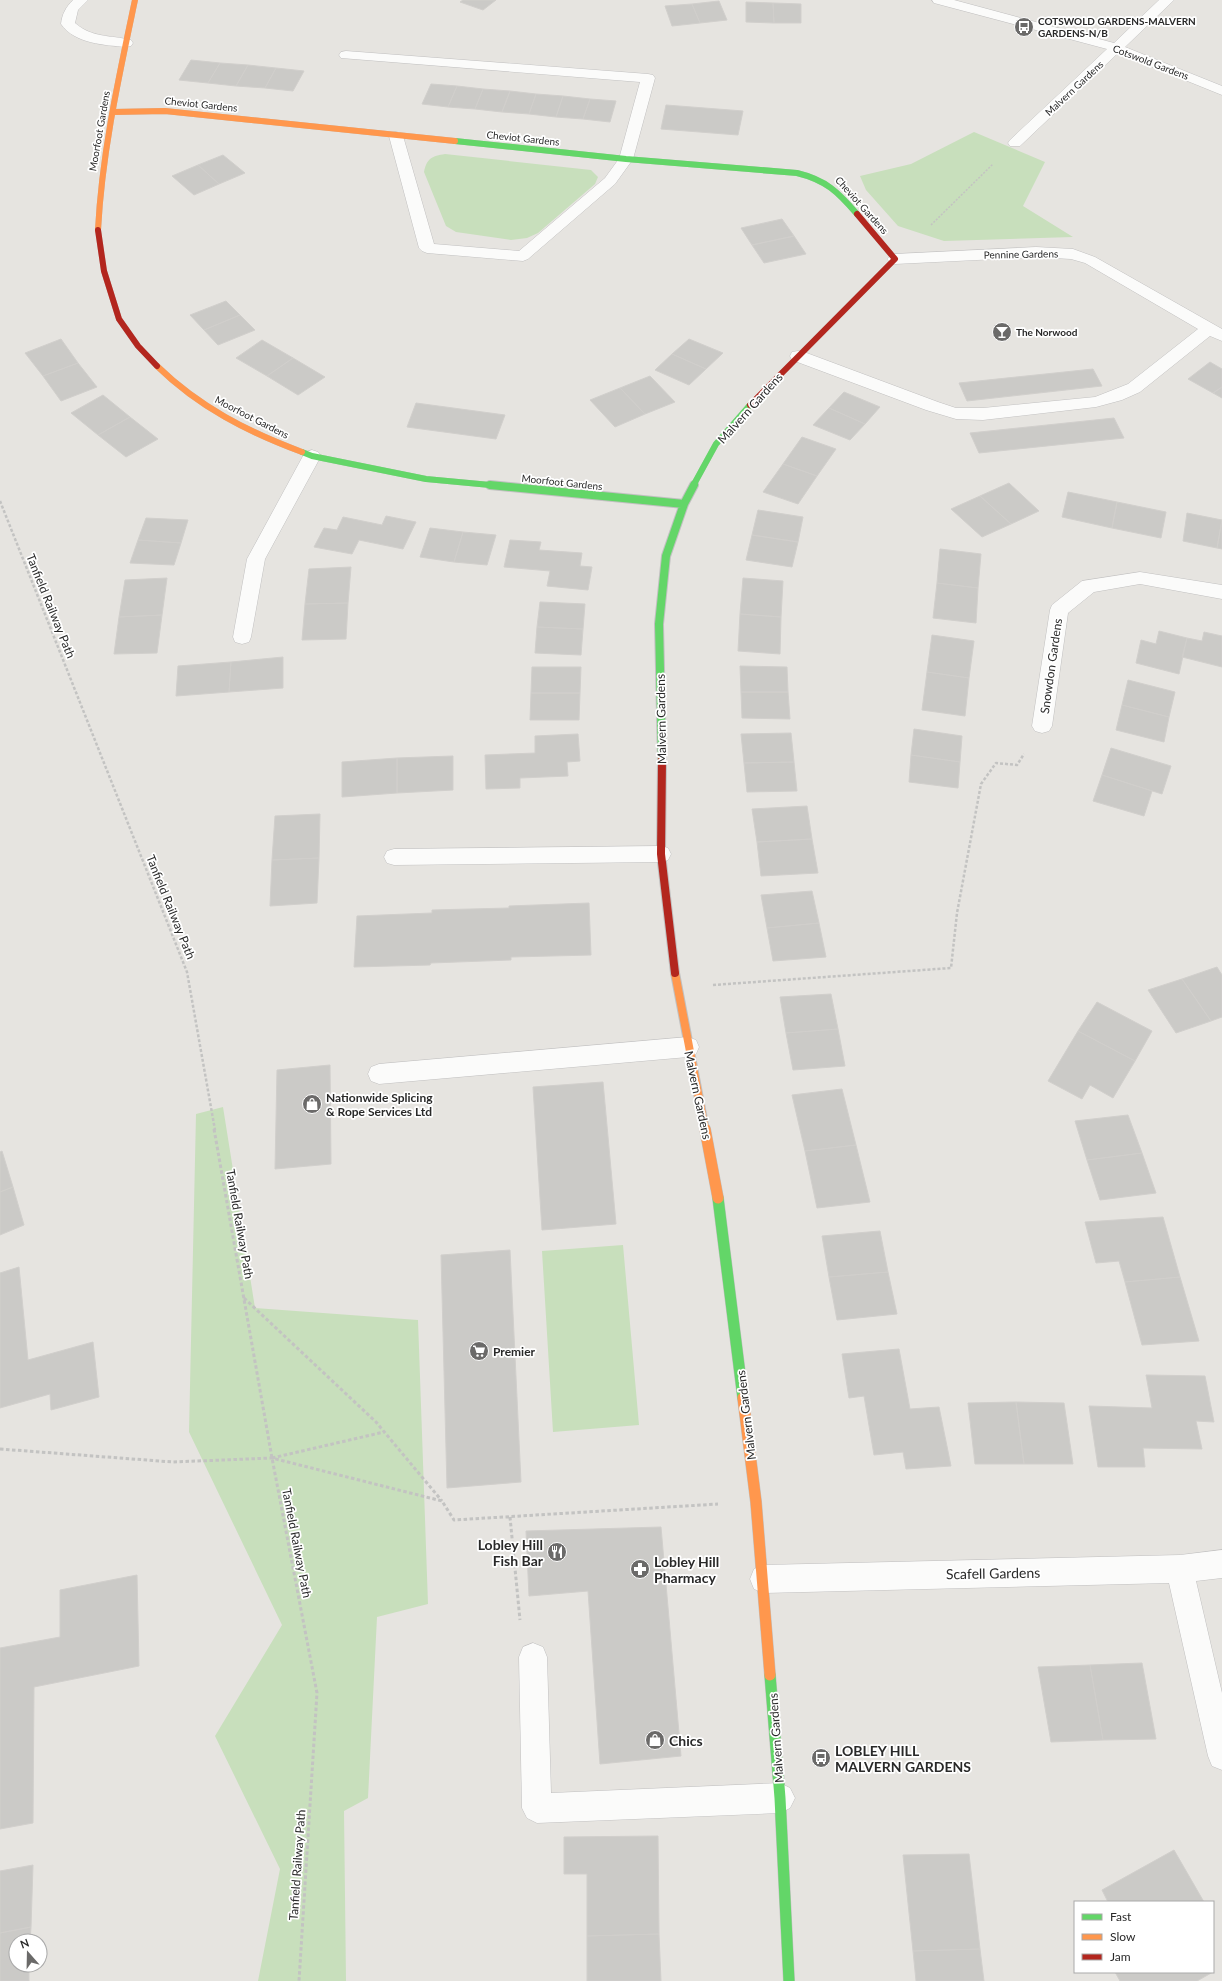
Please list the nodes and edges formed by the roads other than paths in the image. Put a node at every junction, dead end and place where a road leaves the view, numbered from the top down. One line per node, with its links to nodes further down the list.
1 (81, 0): 5 (street)
2 (135, 0): 5 (street, Moorfoot Gardens)
3 (939, 0): 6 (street, Cotswold Gardens)
4 (1167, 0): 6 (street, Malvern Gardens)
5 (126, 43): 9 (street, Moorfoot Gardens)
6 (1117, 48): 8 (street, Cotswold Gardens); 11 (street, Malvern Gardens)
7 (346, 55): 12 (street)
8 (1222, 90)
9 (113, 112): 10 (street, Cheviot Gardens); 16 (street, Moorfoot Gardens)
10 (396, 136): 12 (street, Cheviot Gardens); 12 (street)
11 (1015, 143)
12 (626, 159): 13 (street, Cheviot Gardens)
13 (895, 259): 14 (street, Pennine Gardens); 15 (street, Malvern Gardens)
14 (1215, 333): 15 (street)
15 (798, 356): 17 (street, Malvern Gardens)
16 (312, 456): 17 (street, Moorfoot Gardens); 19 (street)
17 (684, 504): 21 (street, Malvern Gardens)
18 (1222, 592): 20 (street, Snowdon Gardens)
19 (242, 637)
20 (1042, 726)
21 (661, 854): 22 (street); 23 (street, Malvern Gardens)
22 (394, 857)
23 (688, 1047): 24 (street); 27 (street, Malvern Gardens)
24 (379, 1074)
25 (1222, 1564): 26 (street, Scafell Gardens)
26 (1180, 1569): 27 (street, Scafell Gardens); 29 (street)
27 (764, 1579): 30 (street, Malvern Gardens)
28 (533, 1657): 30 (street)
29 (1222, 1756)
30 (780, 1798): 31 (street, Malvern Gardens)
31 (789, 1981)

